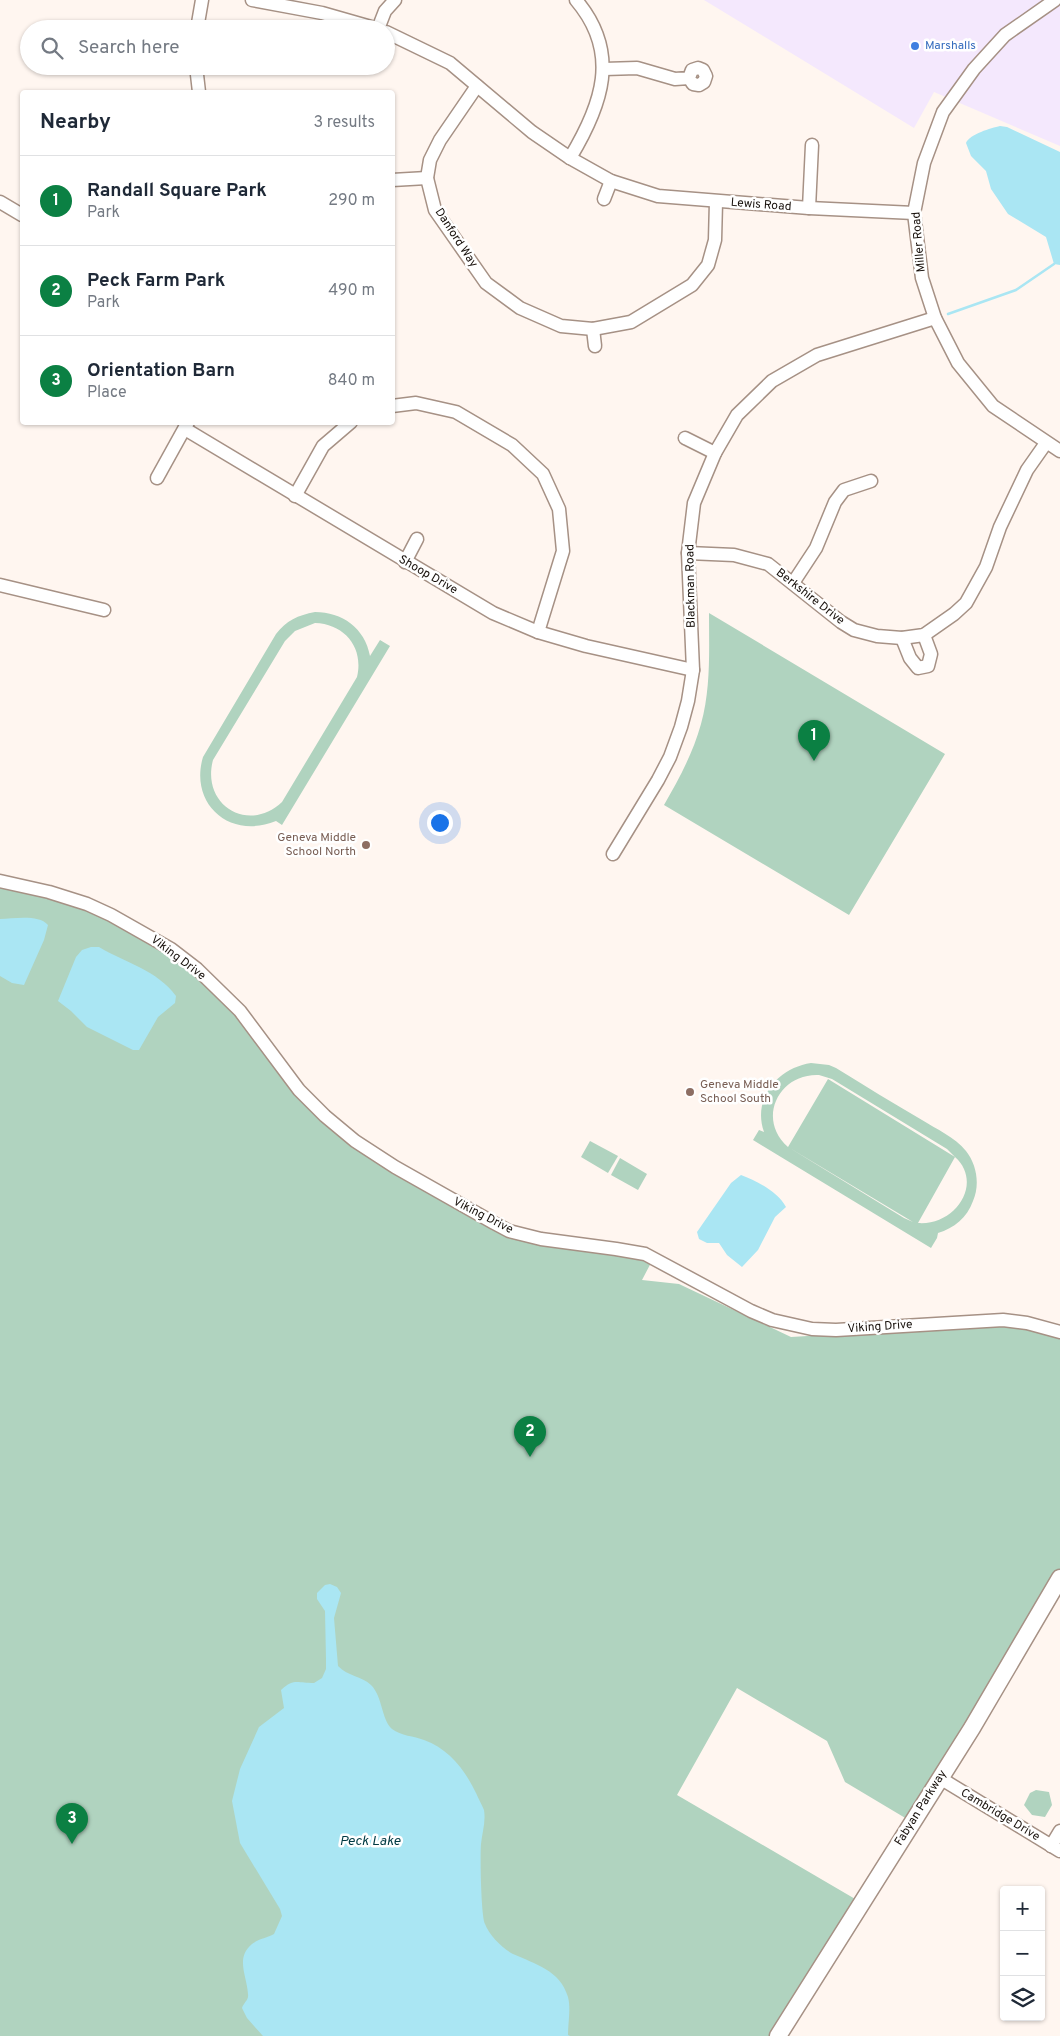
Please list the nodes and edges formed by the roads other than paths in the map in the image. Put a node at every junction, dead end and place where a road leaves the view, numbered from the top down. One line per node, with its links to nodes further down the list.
1 (202, 0): 6 (street)
2 (252, 0): 7 (street)
3 (395, 0): 8 (street)
4 (576, 0): 10 (street)
5 (1055, 0): 24 (street, Miller Road)
6 (199, 20)
7 (346, 20)
8 (382, 20)
9 (395, 36): 13 (street, Lewis Road)
10 (604, 69): 12 (street); 16 (street)
11 (197, 75): 14 (street)
12 (689, 78)
13 (477, 86): 16 (street, Lewis Road); 17 (street, Danford Way)
14 (199, 90)
15 (812, 145): 23 (street)
16 (570, 158): 19 (street, Lewis Road)
17 (427, 178): 18 (street); 27 (street, Danford Way)
18 (395, 180)
19 (611, 181): 20 (street); 22 (street, Lewis Road)
20 (604, 198)
21 (0, 202): 25 (street)
22 (716, 202): 23 (street, Lewis Road); 27 (street, Danford Way)
23 (809, 208): 24 (street, Lewis Road)
24 (914, 212): 26 (street, Miller Road)
25 (20, 214)
26 (935, 318): 33 (street, Miller Road); 35 (street, Blackman Road)
27 (593, 329): 28 (street)
28 (595, 346)
29 (395, 406): 45 (street)
30 (347, 425): 38 (street)
31 (186, 426): 36 (street); 38 (street, Shoop Drive)
32 (685, 438): 35 (street)
33 (1046, 443): 34 (street, Miller Road); 46 (street, Berkshire Drive)
34 (1060, 451)
35 (715, 453): 40 (street, Blackman Road)
36 (156, 478)
37 (871, 482): 42 (street)
38 (295, 496): 41 (street, Shoop Drive)
39 (416, 539): 41 (street)
40 (688, 553): 42 (street, Berkshire Drive); 48 (street, Blackman Road)
41 (405, 562): 45 (street, Shoop Drive)
42 (794, 583): 47 (street, Berkshire Drive)
43 (0, 585): 44 (street)
44 (104, 610)
45 (538, 632): 48 (street, Shoop Drive)
46 (924, 634): 47 (street, Berkshire Drive); 47 (street)
47 (902, 638)
48 (693, 670): 49 (street, Blackman Road)
49 (613, 854)
50 (0, 881): 51 (street, Viking Drive)
51 (1060, 1332)
52 (1060, 1578): 53 (main road, Fabyan Parkway)
53 (940, 1778): 55 (street, Cambridge Drive); 56 (main road, Fabyan Parkway)
54 (1060, 1831): 55 (street)
55 (1056, 1848)
56 (778, 2036)

